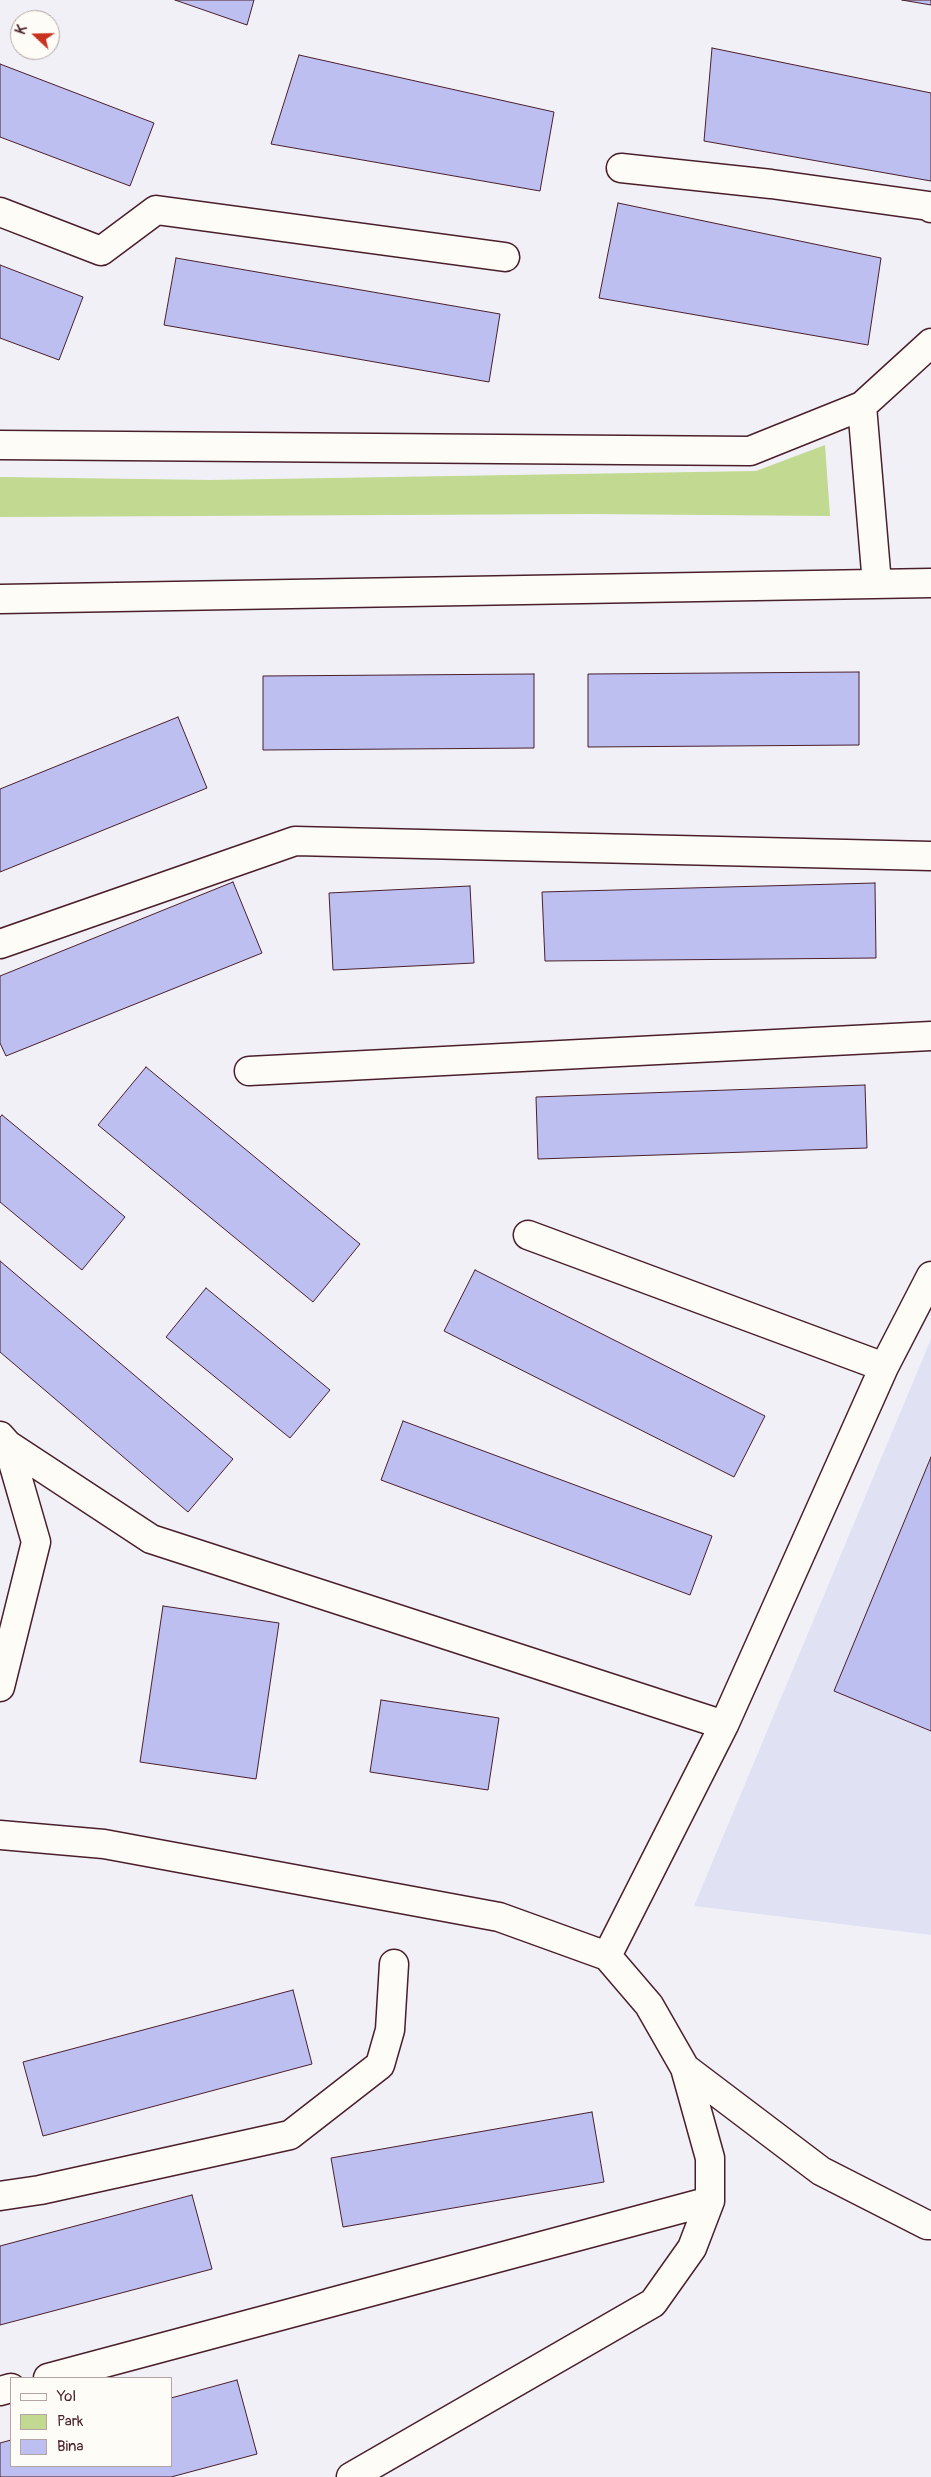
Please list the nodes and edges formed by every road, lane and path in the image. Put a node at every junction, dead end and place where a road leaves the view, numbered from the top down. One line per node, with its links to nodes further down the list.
1 (621, 168): 2 (street)
2 (931, 208)
3 (0, 212): 4 (street)
4 (505, 257)
5 (931, 343): 6 (street)
6 (862, 406): 7 (street); 9 (street)
7 (0, 445)
8 (931, 583): 9 (street)
9 (877, 584): 10 (street)
10 (0, 599)
11 (931, 856): 12 (street)
12 (0, 944)
13 (931, 1036): 14 (street)
14 (249, 1071)
15 (528, 1235): 17 (street)
16 (931, 1276): 17 (street)
17 (884, 1367): 20 (street)
18 (4, 1440): 19 (street); 20 (street)
19 (0, 1687)
20 (724, 1725): 22 (street)
21 (0, 1836): 22 (street)
22 (607, 1956): 24 (street)
23 (394, 1964): 25 (street)
24 (684, 2068): 26 (street); 27 (street)
25 (0, 2196)
26 (710, 2201): 28 (street); 29 (street)
27 (931, 2225)
28 (52, 2377)
29 (351, 2477)

